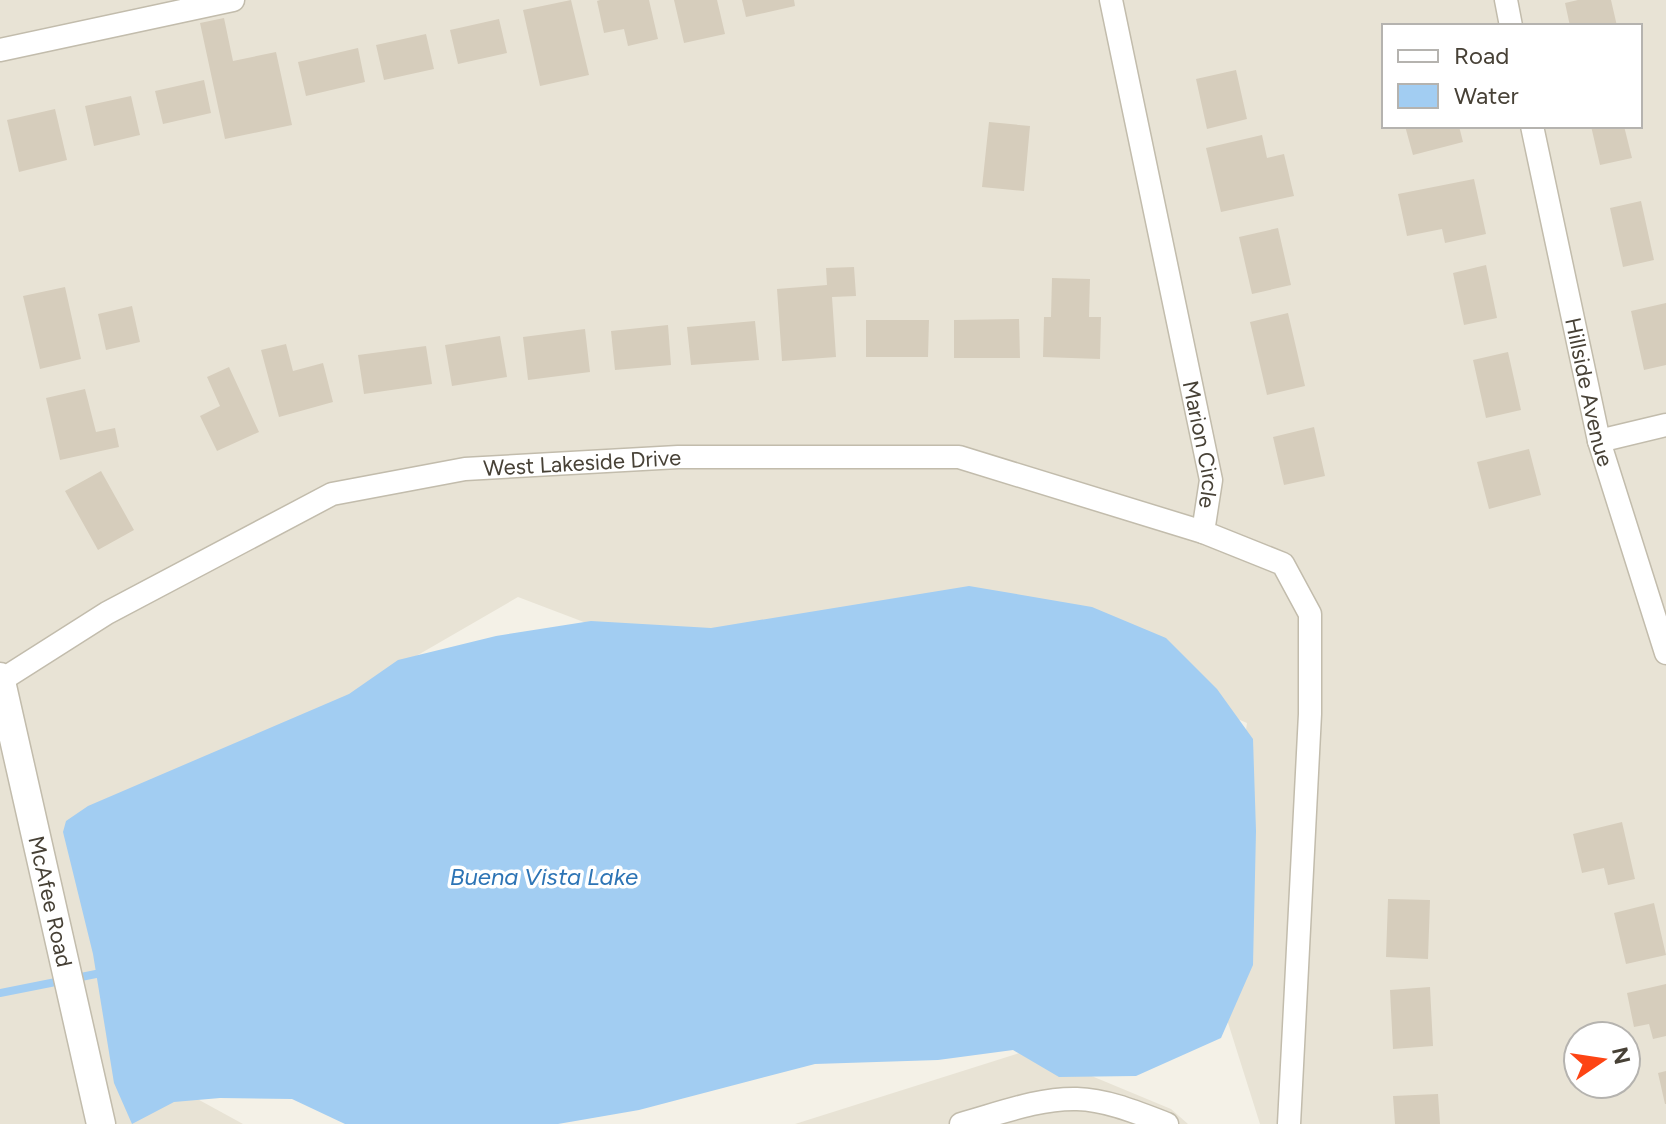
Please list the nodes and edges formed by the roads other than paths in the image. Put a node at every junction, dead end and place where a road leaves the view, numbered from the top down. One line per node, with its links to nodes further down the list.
1 (233, 0): 5 (street)
2 (1111, 0): 9 (street, Marion Circle)
3 (1506, 0): 4 (street)
4 (1511, 24)
5 (0, 50)
6 (1532, 128): 8 (street, Hillside Avenue)
7 (1666, 425): 8 (street)
8 (1599, 441): 10 (street, Hillside Avenue)
9 (1203, 532): 11 (street, West Lakeside Drive); 15 (street, Marion Circle)
10 (1666, 653)
11 (0, 680): 12 (street, McAfee Road)
12 (101, 1124)
13 (961, 1124): 14 (street)
14 (1167, 1124)
15 (1289, 1124)

